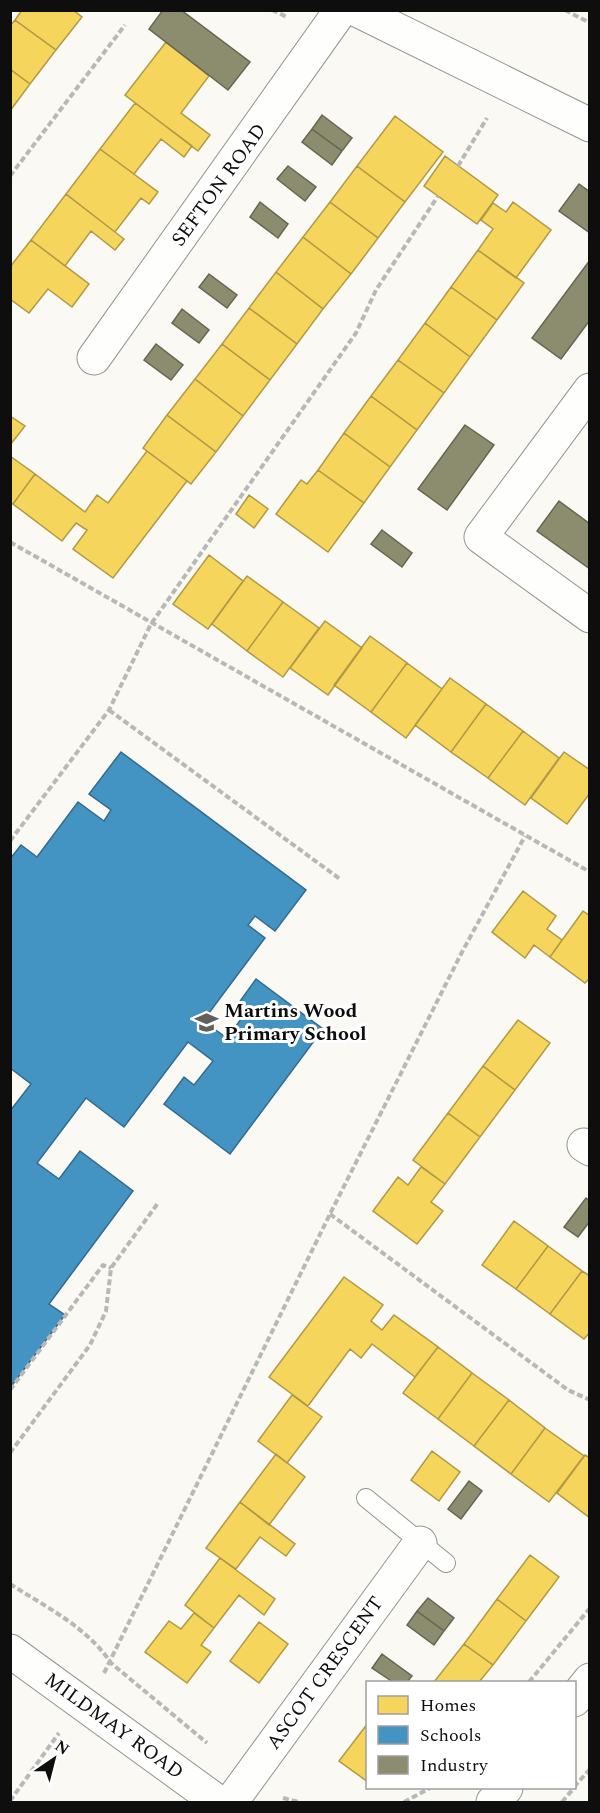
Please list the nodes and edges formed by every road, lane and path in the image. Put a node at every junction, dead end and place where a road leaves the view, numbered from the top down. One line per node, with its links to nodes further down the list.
1 (342, 10): 11 (street, SEFTON ROAD)
2 (357, 10): 7 (street)
3 (565, 10): 4 (path)
4 (590, 23)
5 (124, 25): 9 (path)
6 (491, 112): 8 (path)
7 (590, 125)
8 (458, 166)
9 (10, 176)
10 (438, 196): 15 (path)
11 (94, 358)
12 (590, 390): 14 (street)
13 (10, 542): 15 (path)
14 (590, 616)
15 (151, 624): 16 (path); 17 (path)
16 (109, 710): 18 (path); 20 (path)
17 (525, 836): 19 (path); 22 (path)
18 (10, 842)
19 (590, 872)
20 (340, 879)
21 (158, 1203): 23 (path)
22 (330, 1214): 25 (path); 33 (path)
23 (111, 1268): 24 (path); 26 (path)
24 (10, 1389)
25 (590, 1400)
26 (10, 1453)
27 (366, 1498): 28 (lane)
28 (420, 1543): 29 (lane); 47 (street, ASCOT CRESCENT)
29 (446, 1563)
30 (10, 1584): 33 (path)
31 (590, 1608): 36 (path)
32 (10, 1651): 46 (street, MILDMAY ROAD)
33 (111, 1663): 35 (path); 38 (path)
34 (590, 1680): 37 (street)
35 (99, 1681)
36 (531, 1681)
37 (576, 1698)
38 (158, 1701)
39 (61, 1731): 45 (path)
40 (590, 1769): 41 (path)
41 (576, 1785)
42 (428, 1789): 48 (path)
43 (505, 1789): 49 (street)
44 (572, 1789): 50 (path)
45 (10, 1801)
46 (218, 1803)
47 (231, 1803)
48 (404, 1803)
49 (493, 1803)
50 (562, 1803)

